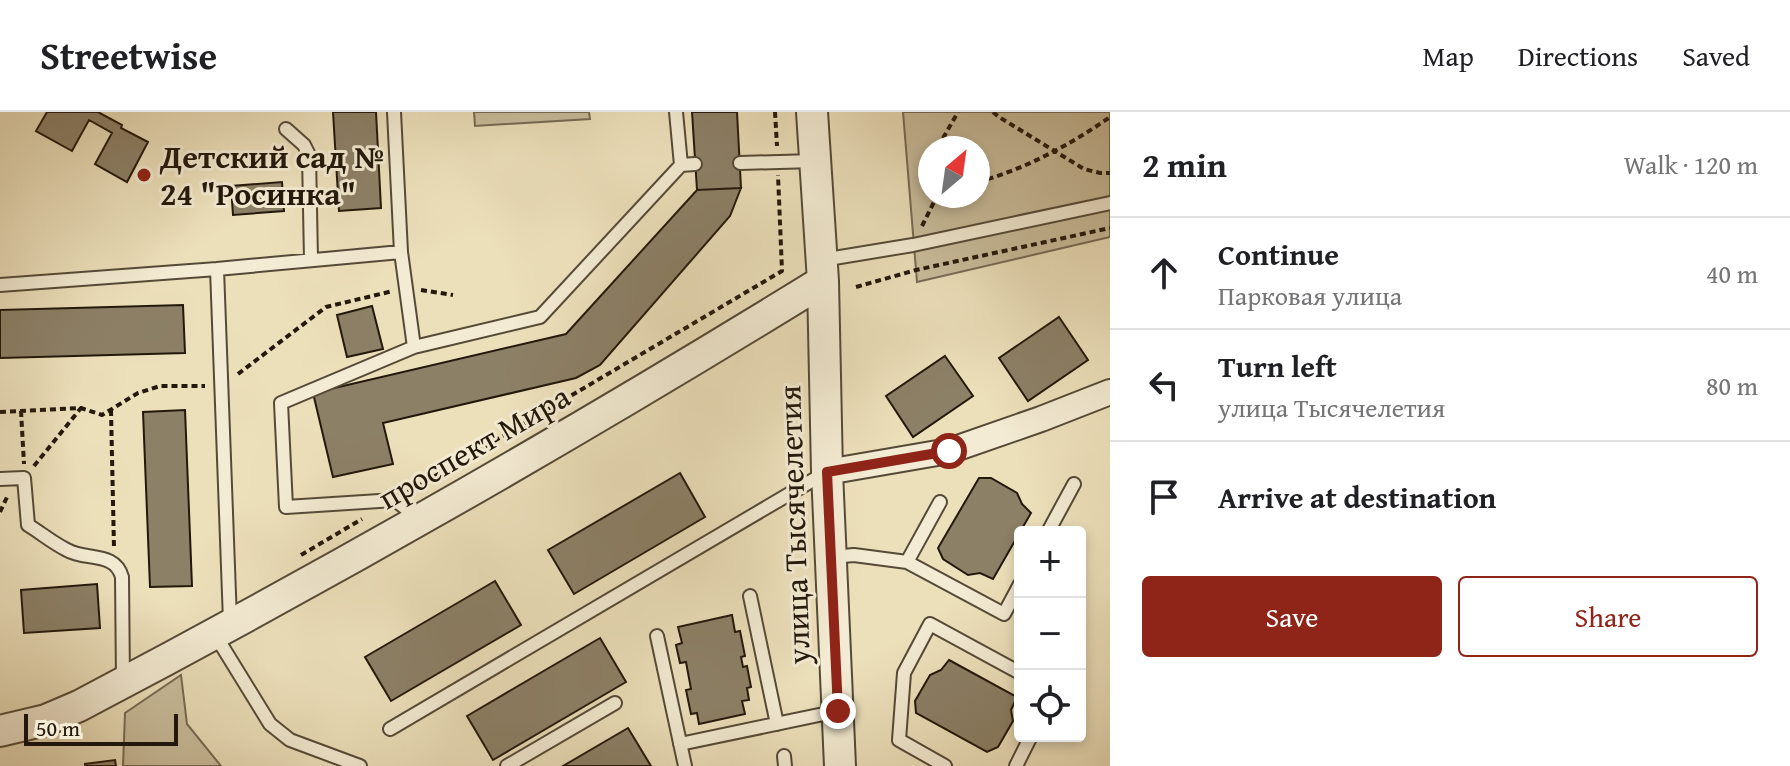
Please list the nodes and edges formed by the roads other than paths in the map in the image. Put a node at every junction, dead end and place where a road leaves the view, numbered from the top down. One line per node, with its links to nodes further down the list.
1 (394, 112): 10 (lane)
2 (676, 112): 8 (lane)
3 (812, 112): 5 (street)
4 (286, 129): 11 (lane)
5 (815, 161): 6 (lane); 13 (street)
6 (740, 163)
7 (695, 164): 8 (lane)
8 (681, 165): 15 (lane)
9 (1110, 203): 13 (lane)
10 (401, 252): 11 (lane); 15 (lane)
11 (311, 260): 12 (lane)
12 (217, 269): 14 (lane); 27 (lane)
13 (823, 271): 17 (street, улица Тысячелетия); 21 (street, проспект Мира)
14 (0, 285)
15 (414, 347): 21 (lane)
16 (1110, 392): 17 (street)
17 (827, 472): 23 (street, улица Тысячелетия); 34 (lane)
18 (0, 479): 30 (lane)
19 (1074, 484): 22 (lane)
20 (940, 502): 24 (lane)
21 (421, 519): 27 (street, проспект Мира)
22 (1051, 526)
23 (831, 557): 24 (lane); 32 (street, улица Тысячелетия)
24 (907, 562): 25 (lane)
25 (1014, 595)
26 (750, 596): 33 (lane)
27 (222, 629): 30 (street, проспект Мира); 38 (lane)
28 (657, 636): 37 (lane)
29 (1014, 670): 42 (lane)
30 (123, 683): 35 (street, проспект Мира)
31 (615, 703): 39 (lane)
32 (838, 711): 33 (lane); 41 (street, улица Тысячелетия)
33 (777, 724): 37 (lane)
34 (390, 729)
35 (0, 731)
36 (1028, 742): 43 (lane)
37 (680, 744): 40 (lane)
38 (360, 766)
39 (507, 766)
40 (685, 766)
41 (840, 766)
42 (945, 766)
43 (1016, 766)

